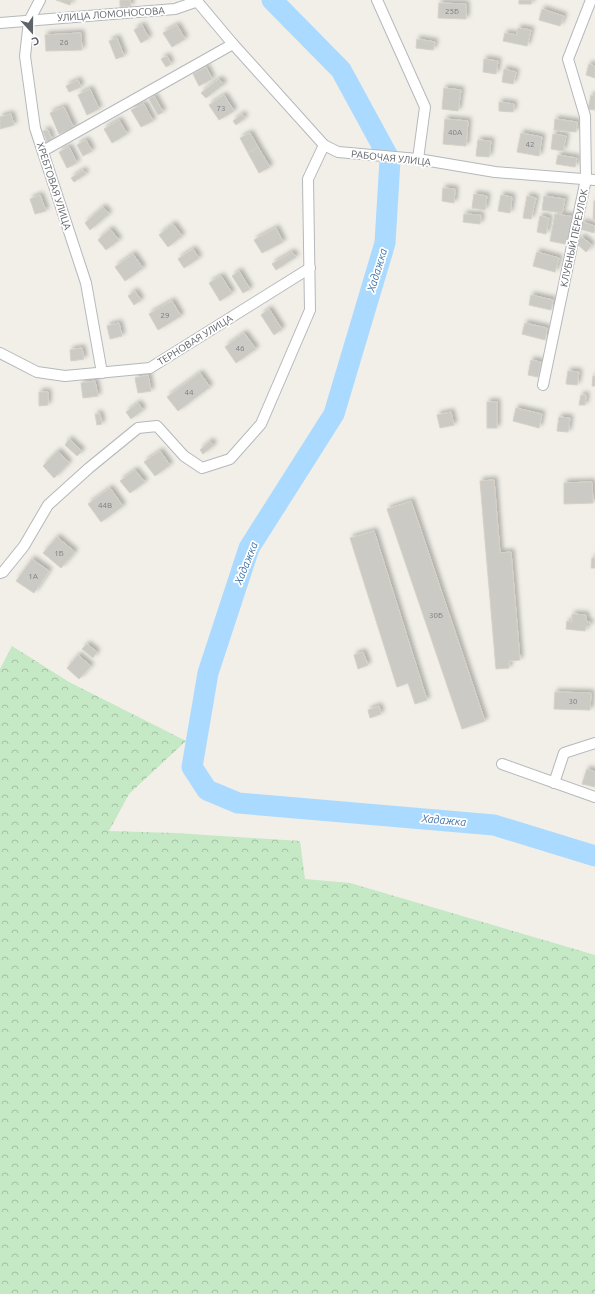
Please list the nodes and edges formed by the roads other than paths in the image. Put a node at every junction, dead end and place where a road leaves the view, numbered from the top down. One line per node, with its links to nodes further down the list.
1 (40, 0): 5 (street, ХРЕБТОВАЯ УЛИЦА)
2 (377, 0): 10 (street)
3 (591, 0): 11 (street, КЛУБНЫЙ ПЕРЕУЛОК)
4 (197, 1): 5 (street, УЛИЦА ЛОМОНОСОВА); 7 (street, РАБОЧАЯ УЛИЦА)
5 (29, 21): 6 (street, УЛИЦА ЛОМОНОСОВА); 9 (street, ХРЕБТОВАЯ УЛИЦА)
6 (0, 23)
7 (233, 44): 8 (street, РАБОЧАЯ УЛИЦА); 9 (street)
8 (324, 145): 10 (street, РАБОЧАЯ УЛИЦА); 12 (street)
9 (43, 151): 14 (street, ХРЕБТОВАЯ УЛИЦА)
10 (418, 159): 11 (street, РАБОЧАЯ УЛИЦА)
11 (591, 180): 15 (street, КЛУБНЫЙ ПЕРЕУЛОК)
12 (310, 268): 14 (street, ТЕРНОВАЯ УЛИЦА); 16 (street)
13 (0, 353): 14 (street, ТЕРНОВАЯ УЛИЦА)
14 (102, 373)
15 (543, 385)
16 (2, 572)
17 (595, 743): 19 (street)
18 (502, 764): 19 (street)
19 (554, 783): 20 (street)
20 (595, 797)

